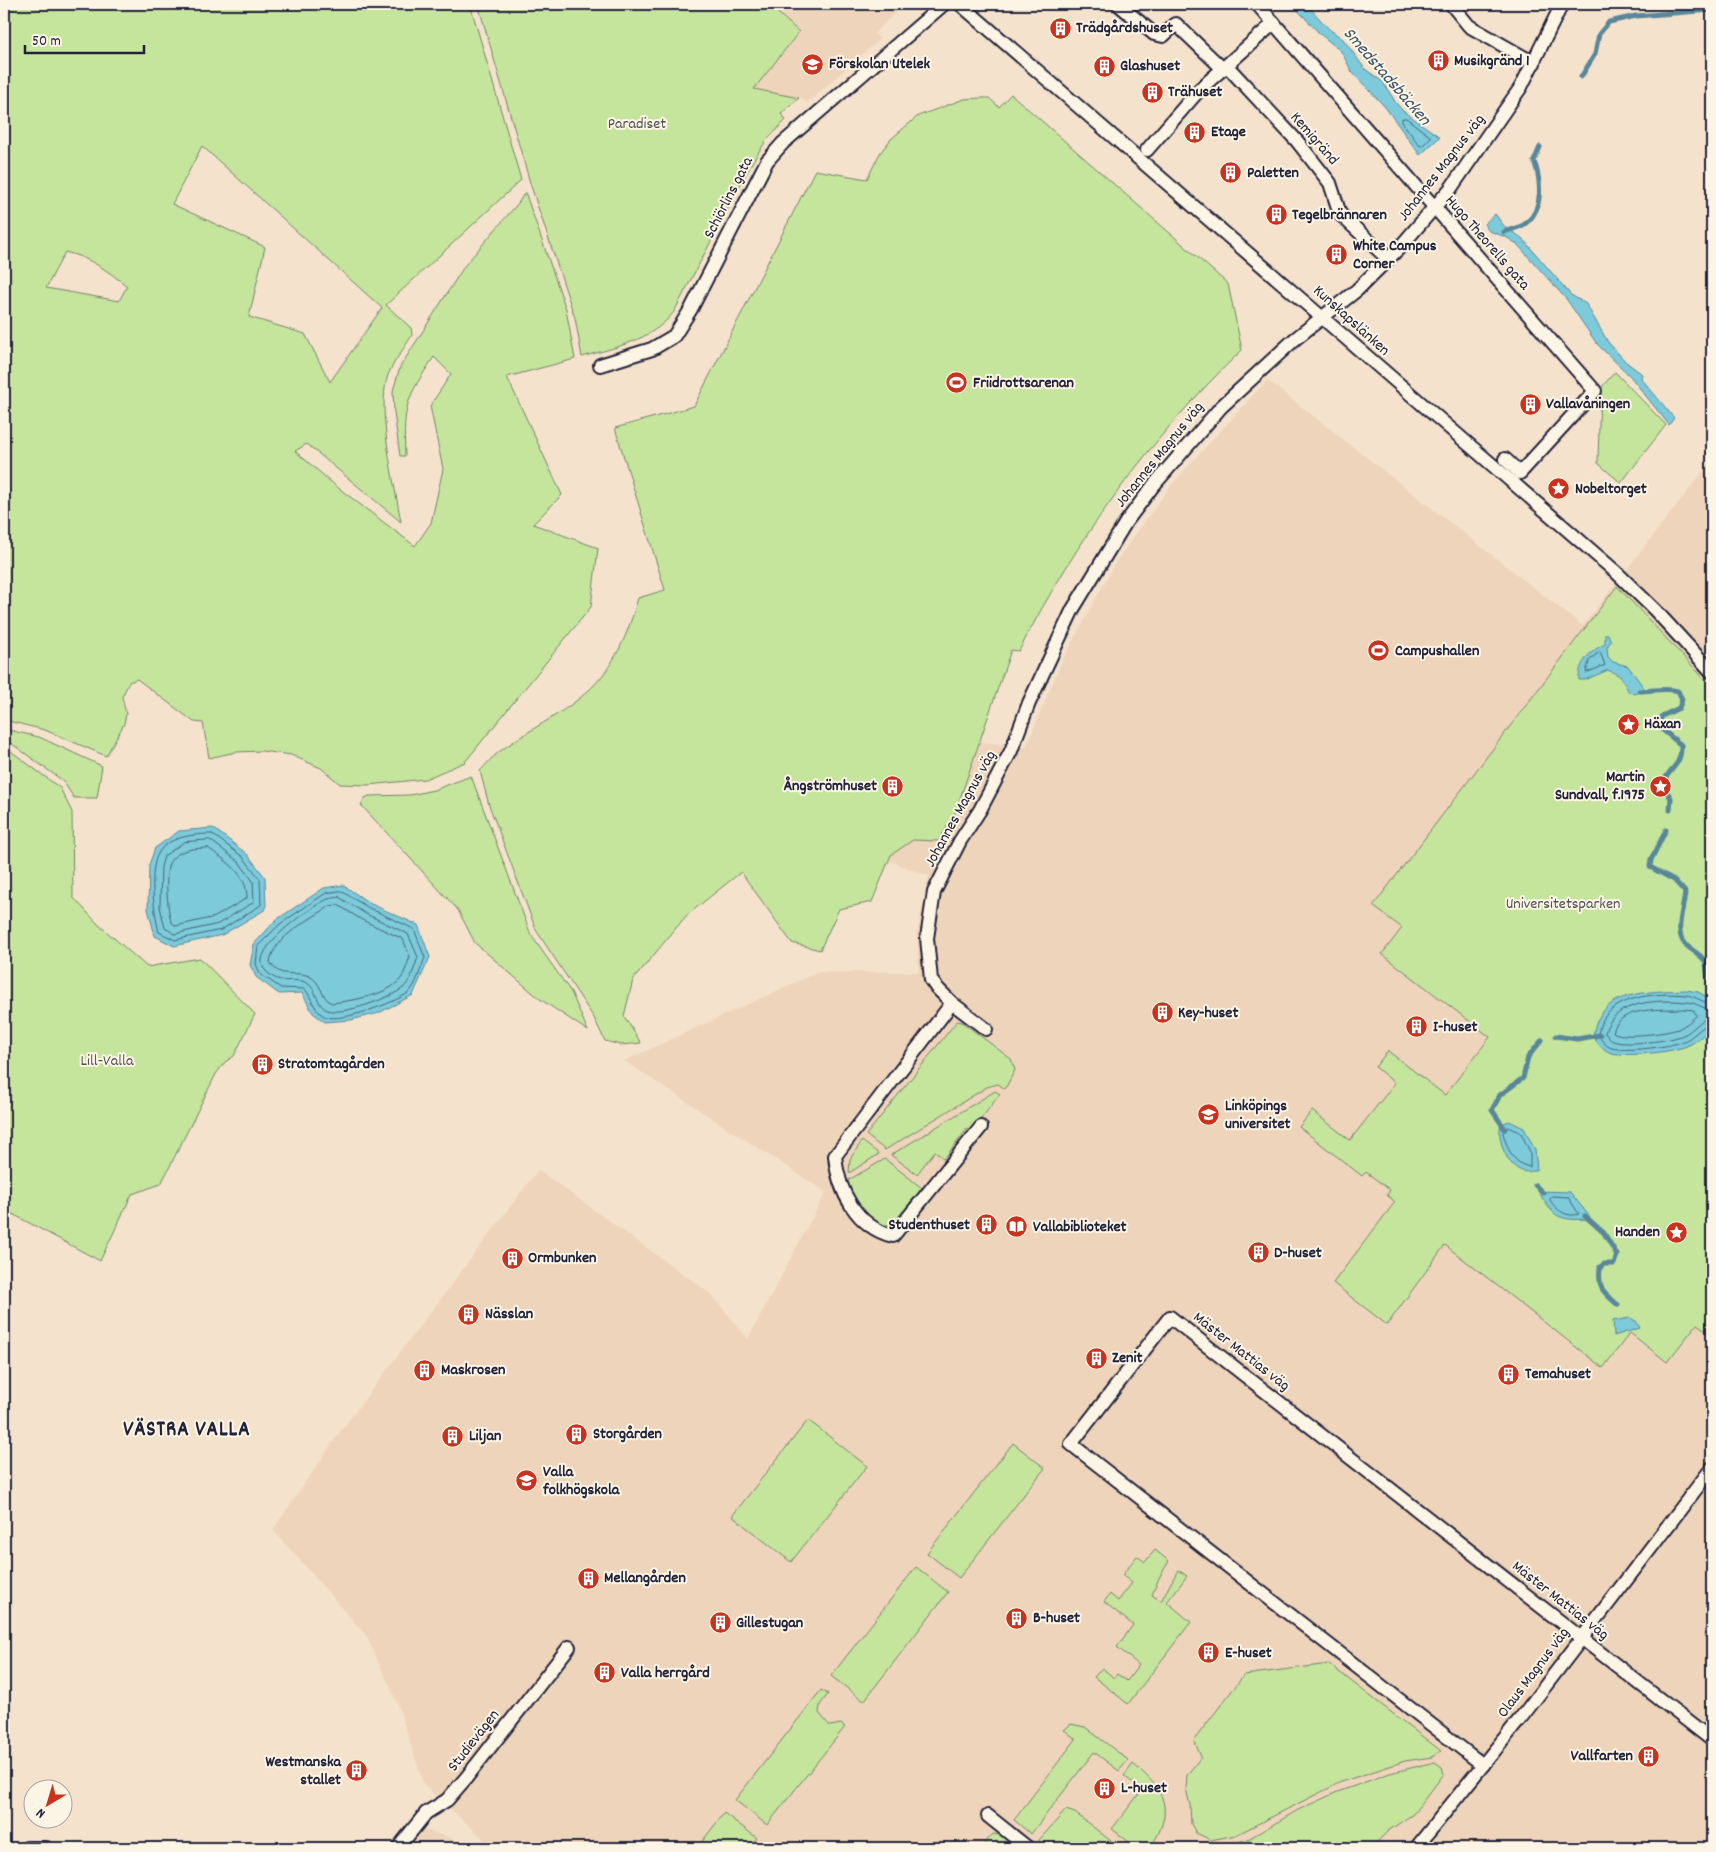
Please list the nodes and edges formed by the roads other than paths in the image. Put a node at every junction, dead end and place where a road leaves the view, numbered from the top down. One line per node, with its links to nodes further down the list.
1 (944, 4): 14 (street, Schiörlins gata)
2 (960, 4): 13 (street, Kunskapslänken)
3 (1118, 4): 9 (street, Kemigränd)
4 (1257, 4): 7 (street, Hugo Theorells gata)
5 (1451, 4): 8 (street)
6 (1562, 4): 8 (street, Johannes Magnus väg)
7 (1274, 24): 9 (street); 11 (street, Hugo Theorells gata)
8 (1534, 63): 11 (street, Johannes Magnus väg)
9 (1225, 67): 10 (street); 12 (street, Kemigränd)
10 (1147, 150)
11 (1435, 208): 12 (street, Johannes Magnus väg); 15 (street, Hugo Theorells gata)
12 (1388, 260): 13 (street, Johannes Magnus väg)
13 (1323, 318): 16 (street, Kunskapslänken); 17 (street, Johannes Magnus väg)
14 (600, 365)
15 (1504, 459)
16 (1712, 672)
17 (952, 1003): 18 (street, Johannes Magnus väg); 19 (street)
18 (986, 1029)
19 (981, 1127)
20 (1712, 1468): 21 (street, Olaus Magnus väg)
21 (1582, 1638): 23 (street, Mäster Mattias väg); 24 (street, Olaus Magnus väg); 24 (street, Mäster Mattias väg)
22 (569, 1646): 28 (street, Studievägen)
23 (1712, 1740)
24 (1483, 1765): 30 (street, Olaus Magnus väg)
25 (988, 1816): 29 (street)
26 (27, 1848): 27 (street)
27 (46, 1848)
28 (398, 1848)
29 (1028, 1848)
30 (1416, 1848)

